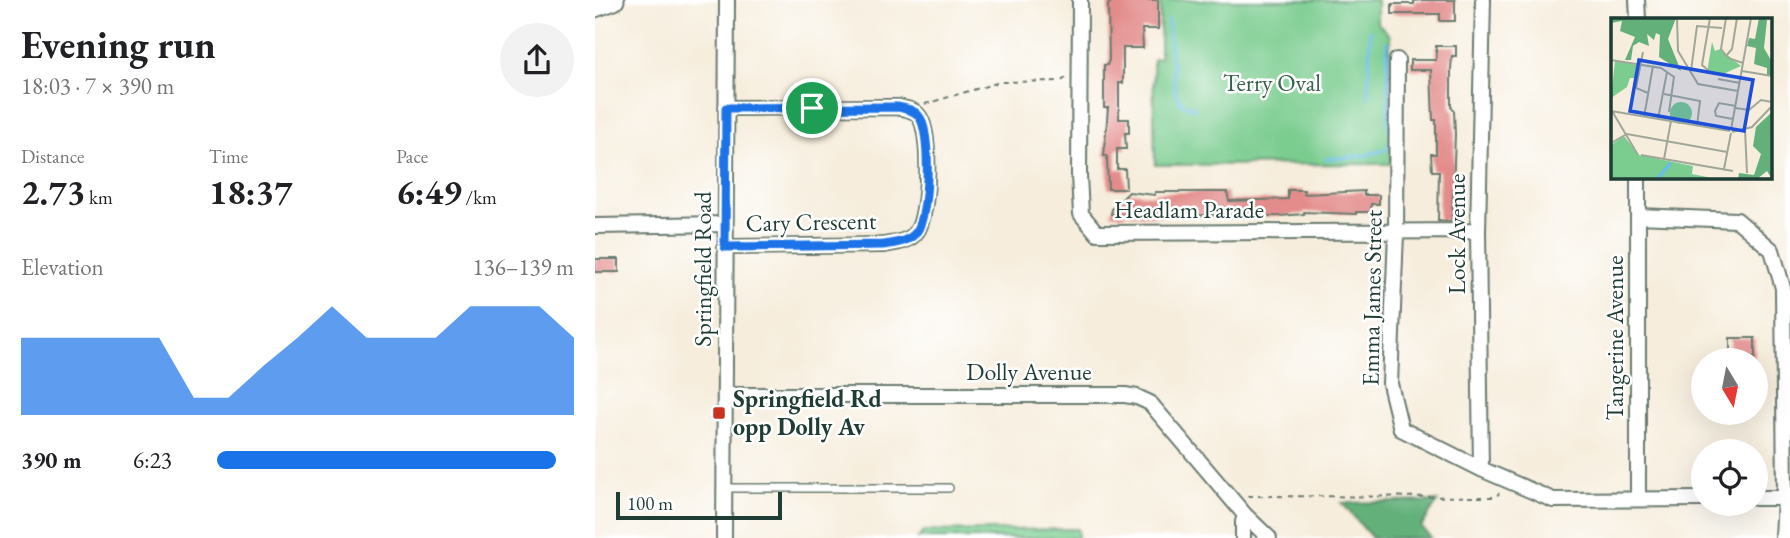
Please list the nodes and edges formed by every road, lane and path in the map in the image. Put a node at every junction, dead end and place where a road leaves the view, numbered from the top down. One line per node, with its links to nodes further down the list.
1 (614, 0): 6 (street)
2 (727, 0): 10 (street, Springfield Road)
3 (1080, 0): 9 (street, Headlam Parade)
4 (1483, 0): 16 (street, Lock Avenue)
5 (1637, 0): 7 (street)
6 (595, 7)
7 (1637, 18)
8 (1397, 60): 17 (street, Emma James Street)
9 (1080, 66): 11 (path); 17 (street, Headlam Parade)
10 (726, 108): 11 (street); 14 (street, Springfield Road)
11 (909, 109): 18 (street, Cary Crescent)
12 (1638, 178): 13 (street, Tangerine Avenue)
13 (1638, 216): 26 (street); 27 (street, Tangerine Avenue)
14 (725, 224): 15 (street); 18 (street, Springfield Road)
15 (595, 226)
16 (1478, 231): 17 (street, Headlam Parade); 20 (street, Lock Avenue)
17 (1396, 233): 20 (street, Emma James Street)
18 (725, 247): 19 (street, Springfield Road)
19 (726, 395): 22 (street, Springfield Road); 24 (street, Dolly Avenue)
20 (1482, 469): 21 (street, Emma James Street)
21 (1508, 481): 24 (path); 27 (street, Emma James Street)
22 (724, 488): 23 (lane); 30 (street, Springfield Road)
23 (949, 488)
24 (1231, 498): 29 (street, Dolly Avenue)
25 (1768, 498): 26 (street)
26 (1788, 498): 33 (street)
27 (1638, 499): 28 (street, Emma James Street)
28 (1691, 499)
29 (1245, 515): 31 (street); 32 (street, Dolly Avenue)
30 (725, 538)
31 (1243, 538)
32 (1269, 538)
33 (1783, 538)

